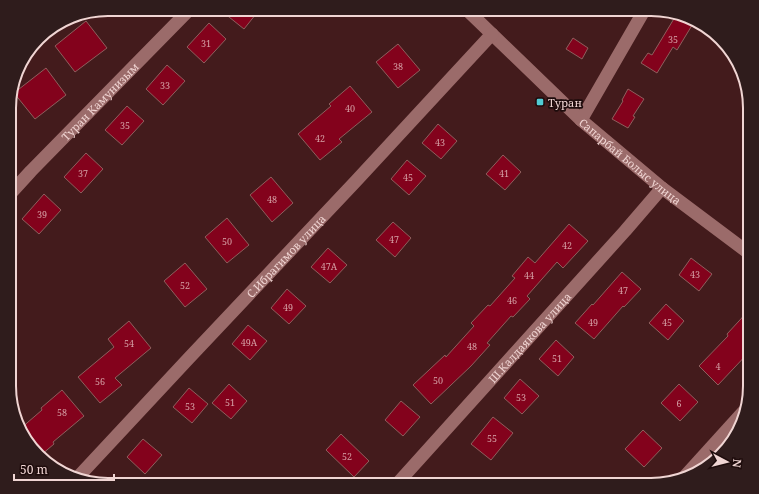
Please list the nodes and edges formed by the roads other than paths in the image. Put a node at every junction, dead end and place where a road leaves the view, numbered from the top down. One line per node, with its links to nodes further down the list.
1 (183, 16): 6 (street, Туран Камунизым)
2 (473, 16): 4 (street, Сапарбай Болыс улица)
3 (641, 16): 5 (street)
4 (492, 34): 5 (street, Сапарбай Болыс улица); 11 (street, С.Ибрагимов улица)
5 (581, 120): 7 (street, Сапарбай Болыс улица)
6 (16, 188)
7 (662, 188): 8 (street, Сапарбай Болыс улица); 12 (street, Ш.Калдаякова улица)
8 (743, 249)
9 (736, 420): 10 (street)
10 (693, 467)
11 (81, 474)
12 (402, 478)

